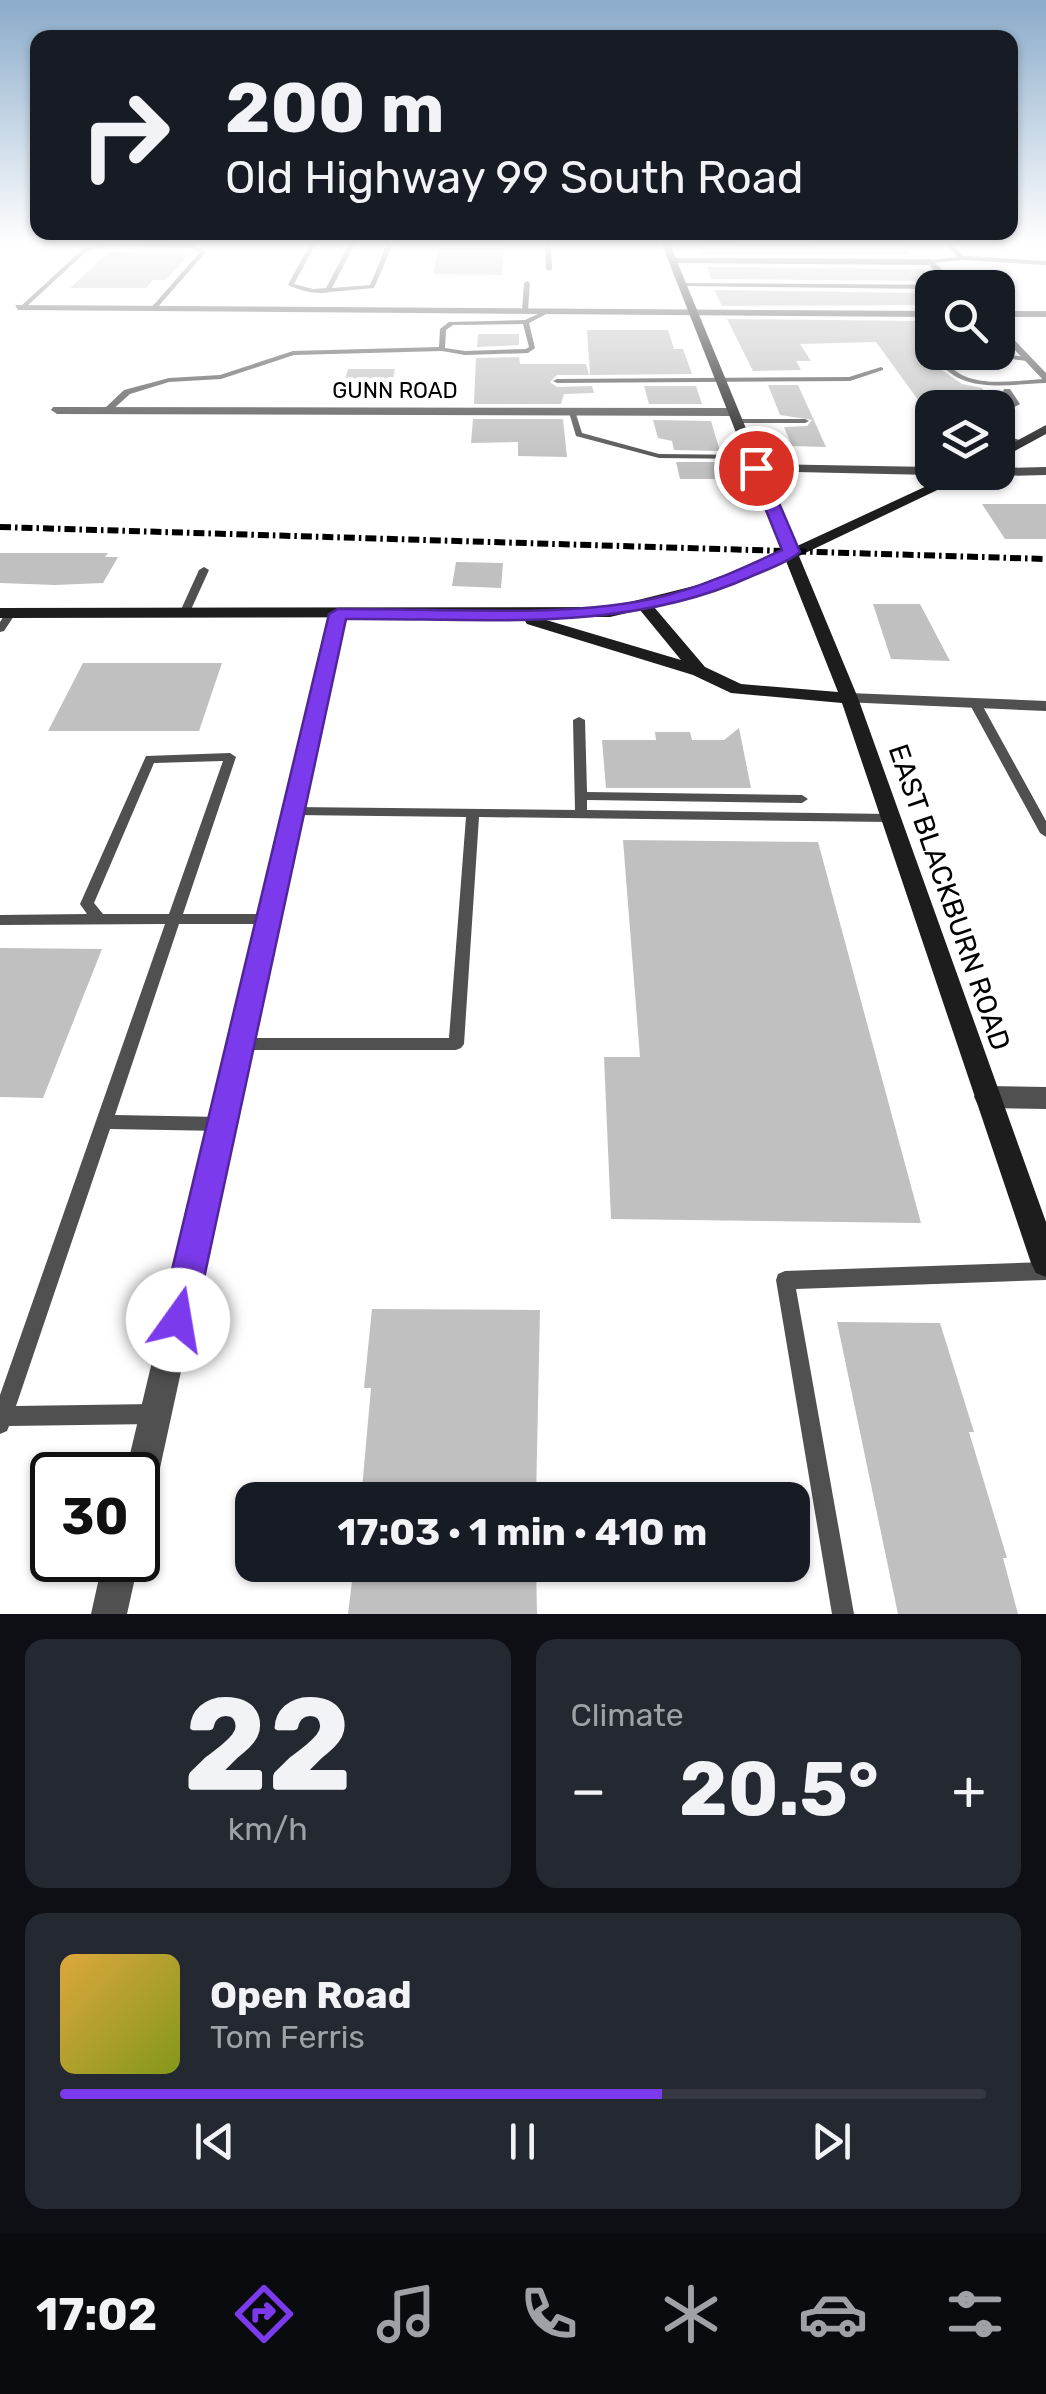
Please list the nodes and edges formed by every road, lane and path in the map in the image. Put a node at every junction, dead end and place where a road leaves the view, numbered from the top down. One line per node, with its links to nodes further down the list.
1 (536, 317): 3 (lane)
2 (695, 317): 10 (street, EAST BLACKBURN ROAD)
3 (526, 322): 5 (lane); 5 (lane)
4 (1015, 345): 6 (street)
5 (442, 349): 11 (lane)
6 (1028, 359): 8 (street); 8 (lane)
7 (881, 370): 10 (lane)
8 (1046, 380)
9 (557, 381): 10 (lane)
10 (720, 381): 14 (street, EAST BLACKBURN ROAD)
11 (108, 409): 12 (street, GUNN ROAD); 13 (street, GUNN ROAD)
12 (57, 410)
13 (571, 412): 14 (street, GUNN ROAD); 20 (lane)
14 (734, 417): 15 (lane); 20 (street, EAST BLACKBURN ROAD)
15 (805, 421)
16 (1046, 429): 18 (street)
17 (1015, 442): 18 (lane)
18 (1020, 444): 19 (street)
19 (1015, 447)
20 (754, 463): 21 (street); 25 (street, EAST BLACKBURN ROAD)
21 (915, 471)
22 (1046, 471): 23 (street)
23 (1015, 472)
24 (929, 490): 25 (street)
25 (791, 552): 27 (street); 34 (street, EAST BLACKBURN ROAD)
26 (204, 570): 29 (lane)
27 (645, 606): 31 (street); 33 (street)
28 (5, 614): 29 (street); 32 (lane)
29 (184, 614): 30 (street)
30 (338, 614): 31 (street); 40 (street)
31 (507, 614): 33 (street)
32 (0, 630)
33 (698, 671): 34 (street)
34 (849, 698): 35 (street); 43 (street, EAST BLACKBURN ROAD)
35 (974, 703): 36 (street); 44 (lane)
36 (1046, 706)
37 (579, 720): 38 (lane)
38 (580, 796): 39 (lane); 42 (lane)
39 (802, 799)
40 (294, 811): 41 (lane); 47 (street)
41 (472, 814): 42 (lane); 49 (lane)
42 (581, 815): 43 (lane)
43 (891, 818): 50 (street, EAST BLACKBURN ROAD)
44 (1046, 833)
45 (99, 919): 46 (lane); 46 (lane); 48 (lane)
46 (174, 919): 47 (lane); 52 (lane)
47 (269, 919): 49 (street)
48 (0, 920)
49 (240, 1044): 53 (street)
50 (987, 1097): 51 (street); 54 (street, EAST BLACKBURN ROAD)
51 (1046, 1098)
52 (104, 1122): 53 (lane); 57 (lane)
53 (222, 1124): 56 (street)
54 (1046, 1263)
55 (1046, 1271): 61 (lane)
56 (156, 1414): 57 (lane); 58 (street)
57 (1, 1420)
58 (147, 1452)
59 (117, 1582): 60 (street)
60 (109, 1614)
61 (843, 1614)

